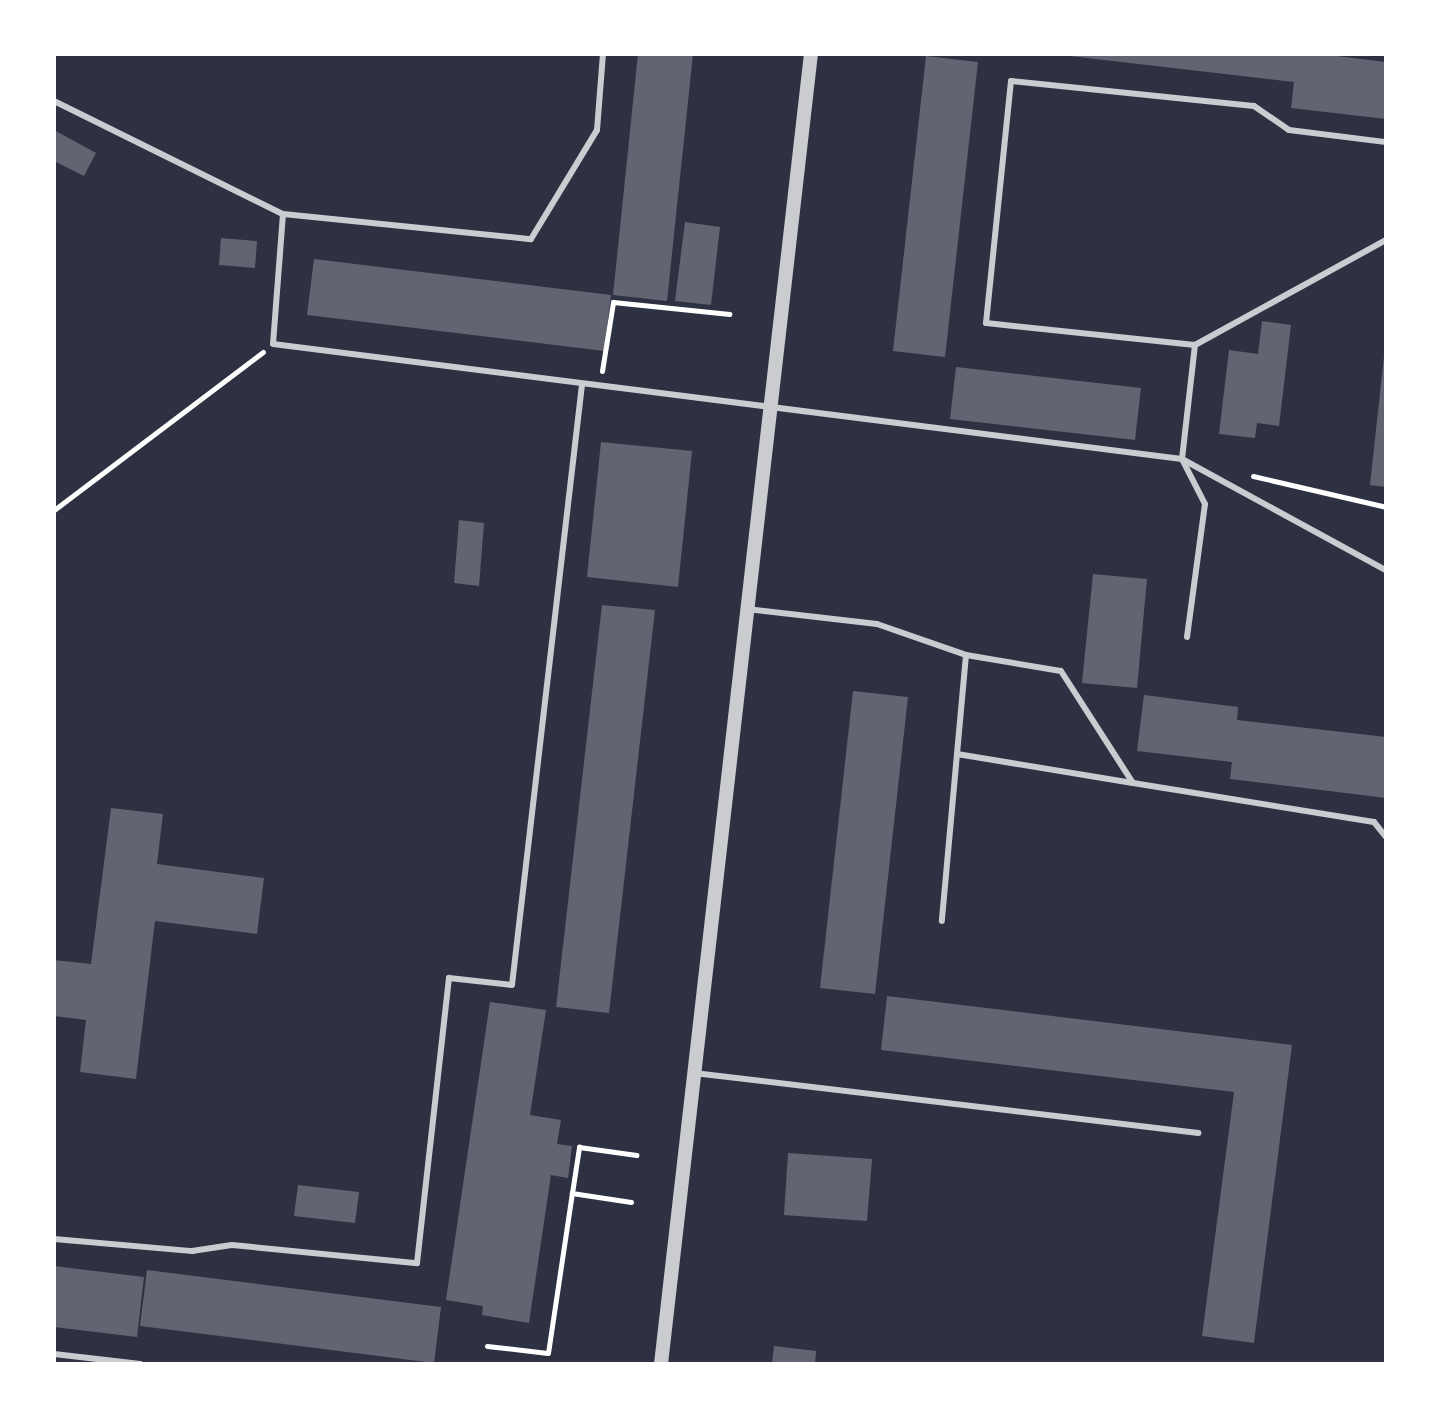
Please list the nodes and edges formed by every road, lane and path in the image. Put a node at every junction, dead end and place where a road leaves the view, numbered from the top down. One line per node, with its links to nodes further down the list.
1 (603, 54): 5 (lane)
2 (811, 54): 12 (street)
3 (54, 101): 5 (lane)
4 (1386, 142): 9 (lane)
5 (283, 214): 8 (lane)
6 (1386, 240): 9 (lane)
7 (729, 314): 11 (path)
8 (273, 344): 10 (lane); 16 (path)
9 (1195, 345): 13 (lane)
10 (582, 385): 11 (lane); 30 (lane)
11 (599, 388): 12 (lane)
12 (770, 409): 13 (lane); 18 (street)
13 (1182, 459): 17 (lane); 19 (lane)
14 (1240, 473): 15 (path)
15 (1386, 507)
16 (54, 510)
17 (1386, 570)
18 (747, 609): 20 (lane); 25 (street)
19 (1187, 637)
20 (966, 655): 21 (lane); 22 (lane)
21 (957, 754): 22 (lane); 24 (lane)
22 (1133, 783): 23 (lane)
23 (1386, 837)
24 (942, 921)
25 (694, 1073): 26 (lane); 34 (street)
26 (1198, 1133)
27 (636, 1155): 28 (path)
28 (572, 1193): 29 (path); 31 (path)
29 (631, 1202)
30 (54, 1239)
31 (487, 1346)
32 (54, 1354): 33 (lane)
33 (140, 1364)
34 (661, 1364)

